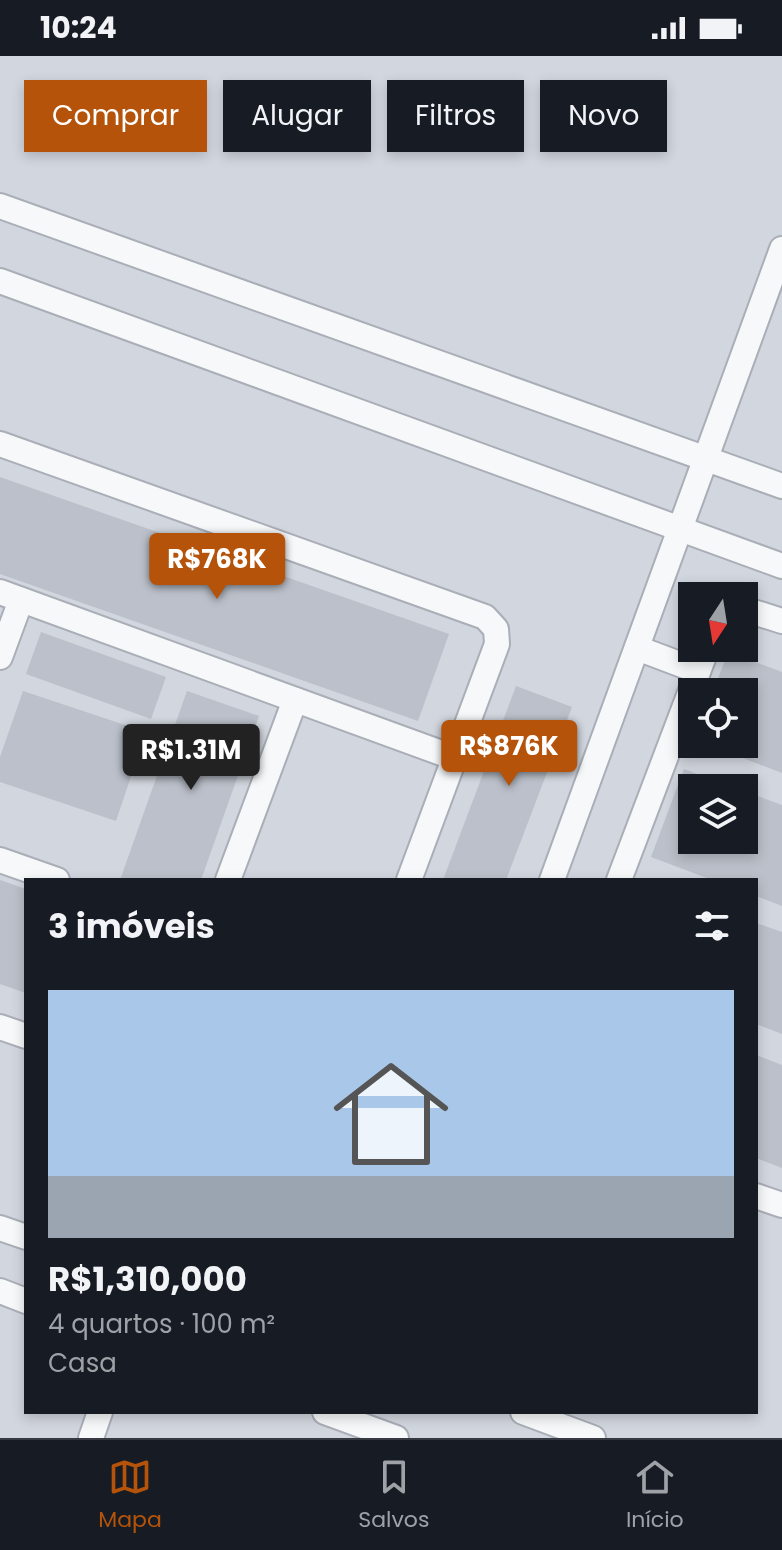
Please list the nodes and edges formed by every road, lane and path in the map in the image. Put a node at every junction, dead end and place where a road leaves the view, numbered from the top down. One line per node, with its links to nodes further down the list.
1 (0, 206): 5 (lane)
2 (782, 249): 5 (lane)
3 (0, 281): 7 (lane)
4 (0, 444): 17 (lane)
5 (707, 459): 6 (lane); 7 (lane)
6 (782, 486)
7 (680, 530): 8 (lane); 12 (lane)
8 (782, 566)
9 (10, 596): 14 (lane); 16 (lane)
10 (758, 613): 11 (lane)
11 (782, 621)
12 (637, 648): 13 (lane); 22 (lane)
13 (678, 655)
14 (0, 657)
15 (702, 662): 23 (lane)
16 (295, 700): 17 (lane); 20 (lane)
17 (455, 758): 21 (lane)
18 (0, 860): 19 (lane)
19 (51, 878)
20 (229, 878)
21 (410, 878)
22 (553, 878)
23 (620, 878)
24 (0, 1027): 25 (lane)
25 (24, 1035)
26 (758, 1197): 27 (lane)
27 (782, 1205)
28 (0, 1228): 29 (lane)
29 (24, 1236)
30 (0, 1291): 31 (lane)
31 (24, 1300)
32 (99, 1414): 36 (lane)
33 (330, 1414): 35 (lane)
34 (528, 1414): 38 (lane)
35 (354, 1424): 37 (lane)
36 (91, 1438)
37 (396, 1438)
38 (593, 1438)

